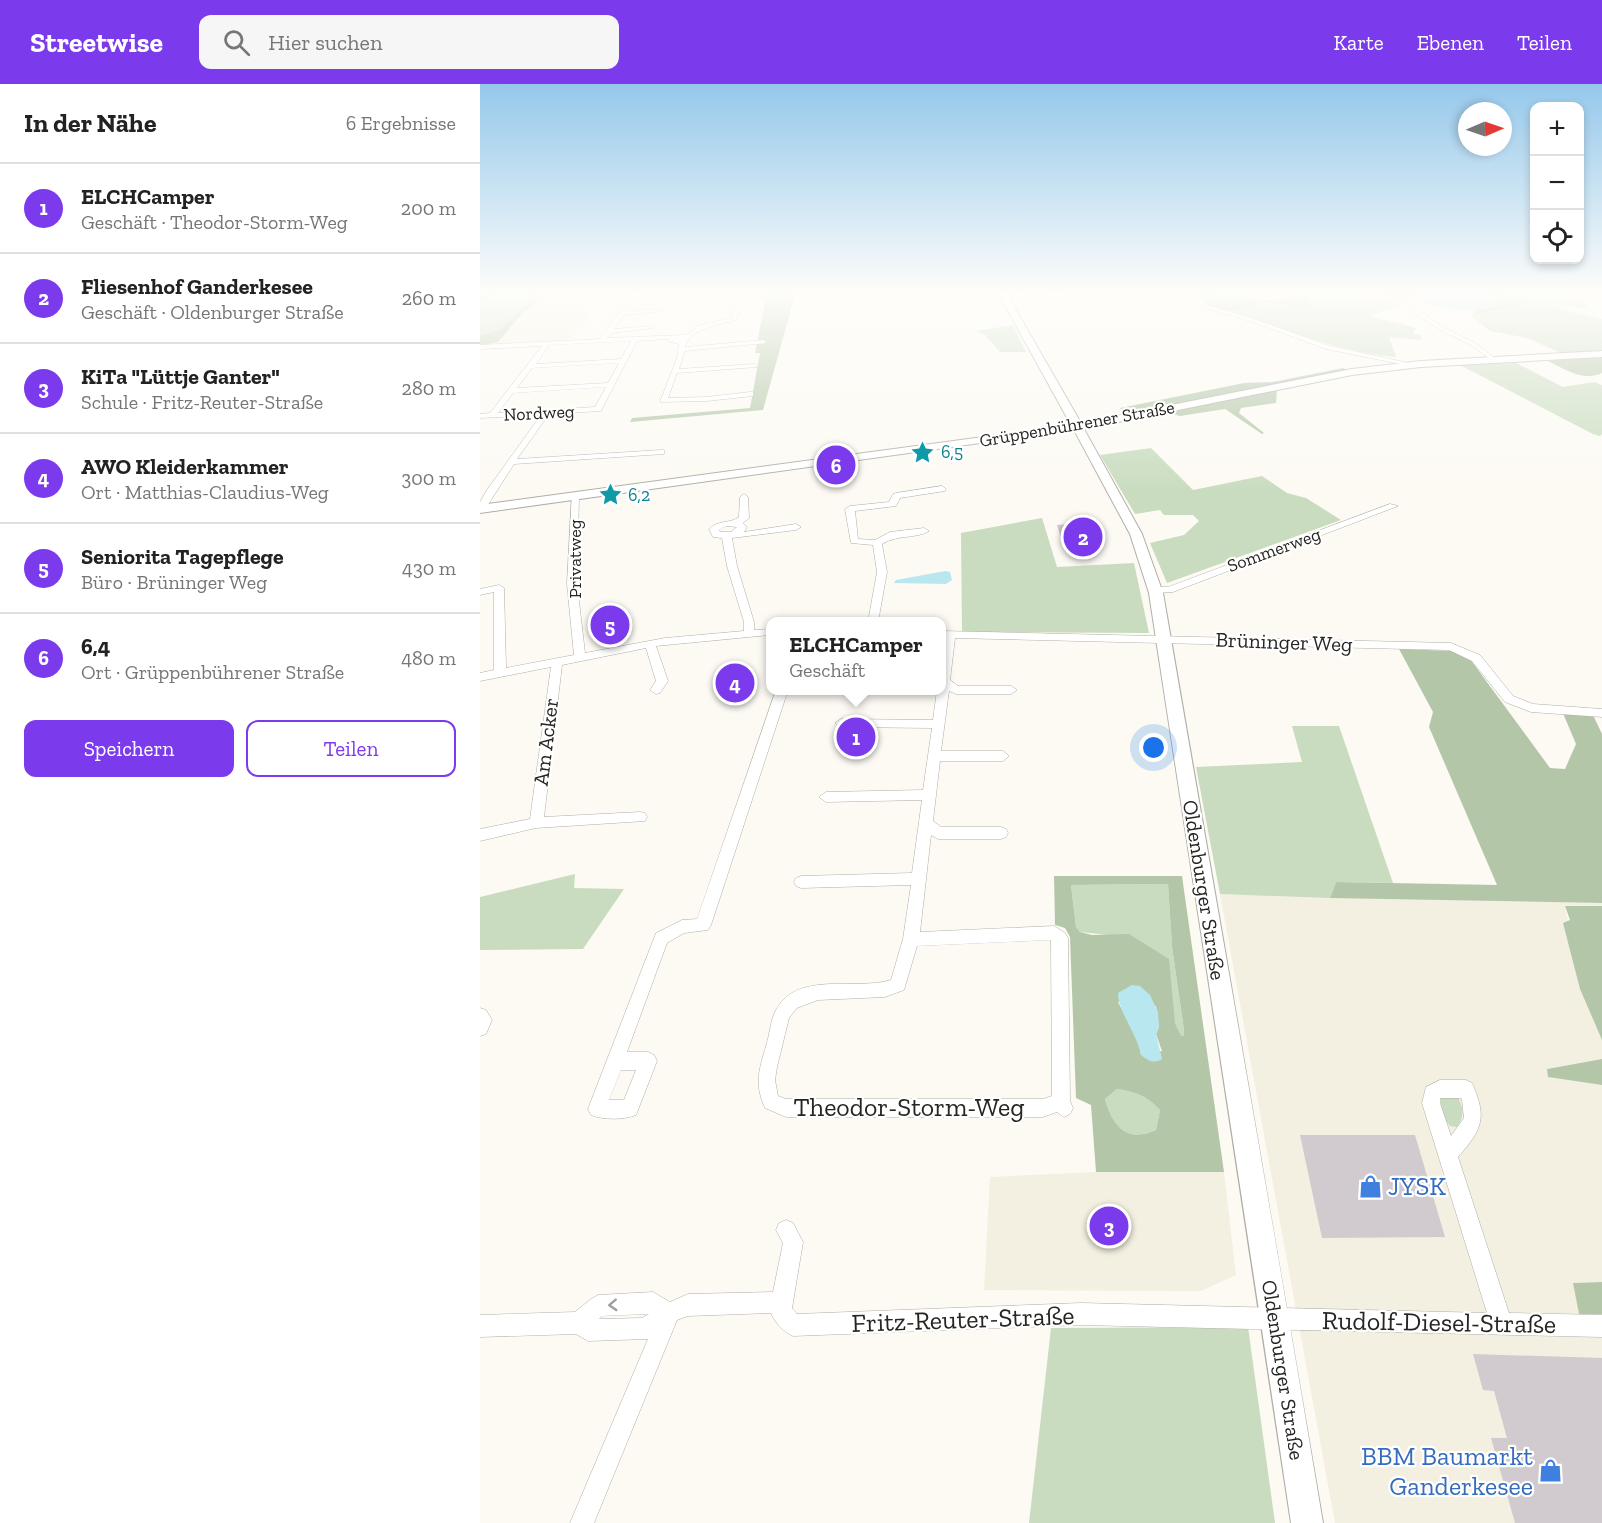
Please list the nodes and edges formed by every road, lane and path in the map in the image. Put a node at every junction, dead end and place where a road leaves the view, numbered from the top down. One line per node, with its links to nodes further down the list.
1 (536, 358): 11 (street)
2 (625, 358): 8 (street)
3 (679, 358): 13 (street)
4 (1040, 358): 20 (main road, Oldenburger Straße)
5 (1380, 358): 10 (street)
6 (1492, 358): 9 (street)
7 (1539, 358): 9 (main road, Grüppenbührener Straße)
8 (623, 361): 11 (street); 14 (street)
9 (1496, 361): 10 (main road, Grüppenbührener Straße)
10 (1415, 365): 20 (main road, Grüppenbührener Straße)
11 (530, 366): 15 (street)
12 (755, 366): 13 (street)
13 (675, 371): 16 (street)
14 (611, 385): 15 (street); 17 (street, Nordweg)
15 (511, 391): 19 (street)
16 (750, 394)
17 (546, 413): 19 (street, Nordweg); 22 (street)
18 (480, 416): 19 (street, Nordweg)
19 (492, 416)
20 (1079, 426): 24 (main road, Grüppenbührener Straße); 33 (main road, Oldenburger Straße)
21 (661, 452): 22 (street)
22 (510, 462): 27 (street)
23 (942, 489): 32 (street)
24 (575, 496): 27 (main road, Grüppenbührener Straße); 41 (street, Privatweg)
25 (744, 497): 29 (street)
26 (1393, 506): 33 (street, Sommerweg)
27 (480, 509)
28 (796, 527): 29 (street)
29 (738, 528): 31 (street); 31 (street)
30 (924, 531): 32 (street)
31 (728, 537): 36 (street)
32 (877, 543): 35 (street)
33 (1155, 590): 39 (main road, Oldenburger Straße)
34 (480, 592): 43 (street)
35 (874, 617)
36 (749, 632): 37 (street); 40 (street)
37 (766, 632)
38 (946, 634): 39 (street, Brüninger Weg)
39 (1164, 640): 52 (street, Brüninger Weg); 76 (main road, Oldenburger Straße)
40 (650, 644): 41 (street); 46 (street)
41 (580, 657): 42 (street)
42 (556, 662): 43 (street); 61 (street, Am Acker)
43 (500, 673): 44 (street)
44 (480, 677)
45 (946, 683): 47 (street)
46 (656, 690)
47 (956, 690): 48 (street); 51 (street)
48 (1011, 690)
49 (781, 695): 71 (street)
50 (943, 695): 51 (street, Theodor-Storm-Weg)
51 (943, 698): 54 (street, Theodor-Storm-Weg)
52 (1602, 713)
53 (842, 723): 54 (street)
54 (938, 724): 55 (street, Theodor-Storm-Weg)
55 (933, 756): 56 (street); 57 (street, Theodor-Storm-Weg)
56 (1003, 756)
57 (928, 795): 58 (street); 60 (street, Theodor-Storm-Weg)
58 (826, 796)
59 (640, 818): 61 (street)
60 (925, 822): 62 (street); 65 (street, Theodor-Storm-Weg)
61 (536, 823): 64 (street)
62 (938, 833): 63 (street); 65 (street)
63 (1001, 833)
64 (480, 836)
65 (922, 844): 66 (street, Theodor-Storm-Weg)
66 (918, 879): 67 (street); 68 (street, Theodor-Storm-Weg)
67 (801, 882)
68 (911, 939): 68 (street, Theodor-Storm-Weg)
69 (480, 1016): 70 (street)
70 (480, 1028)
71 (616, 1061)
72 (1448, 1154): 77 (street)
73 (786, 1230): 74 (street)
74 (782, 1302): 75 (street); 76 (street, Fritz-Reuter-Straße)
75 (669, 1313): 78 (street); 80 (street)
76 (1276, 1320): 77 (street, Rudolf-Diesel-Straße); 81 (main road, Oldenburger Straße)
77 (1501, 1323): 79 (street, Rudolf-Diesel-Straße)
78 (480, 1326)
79 (1602, 1326)
80 (582, 1523)
81 (1307, 1523)

